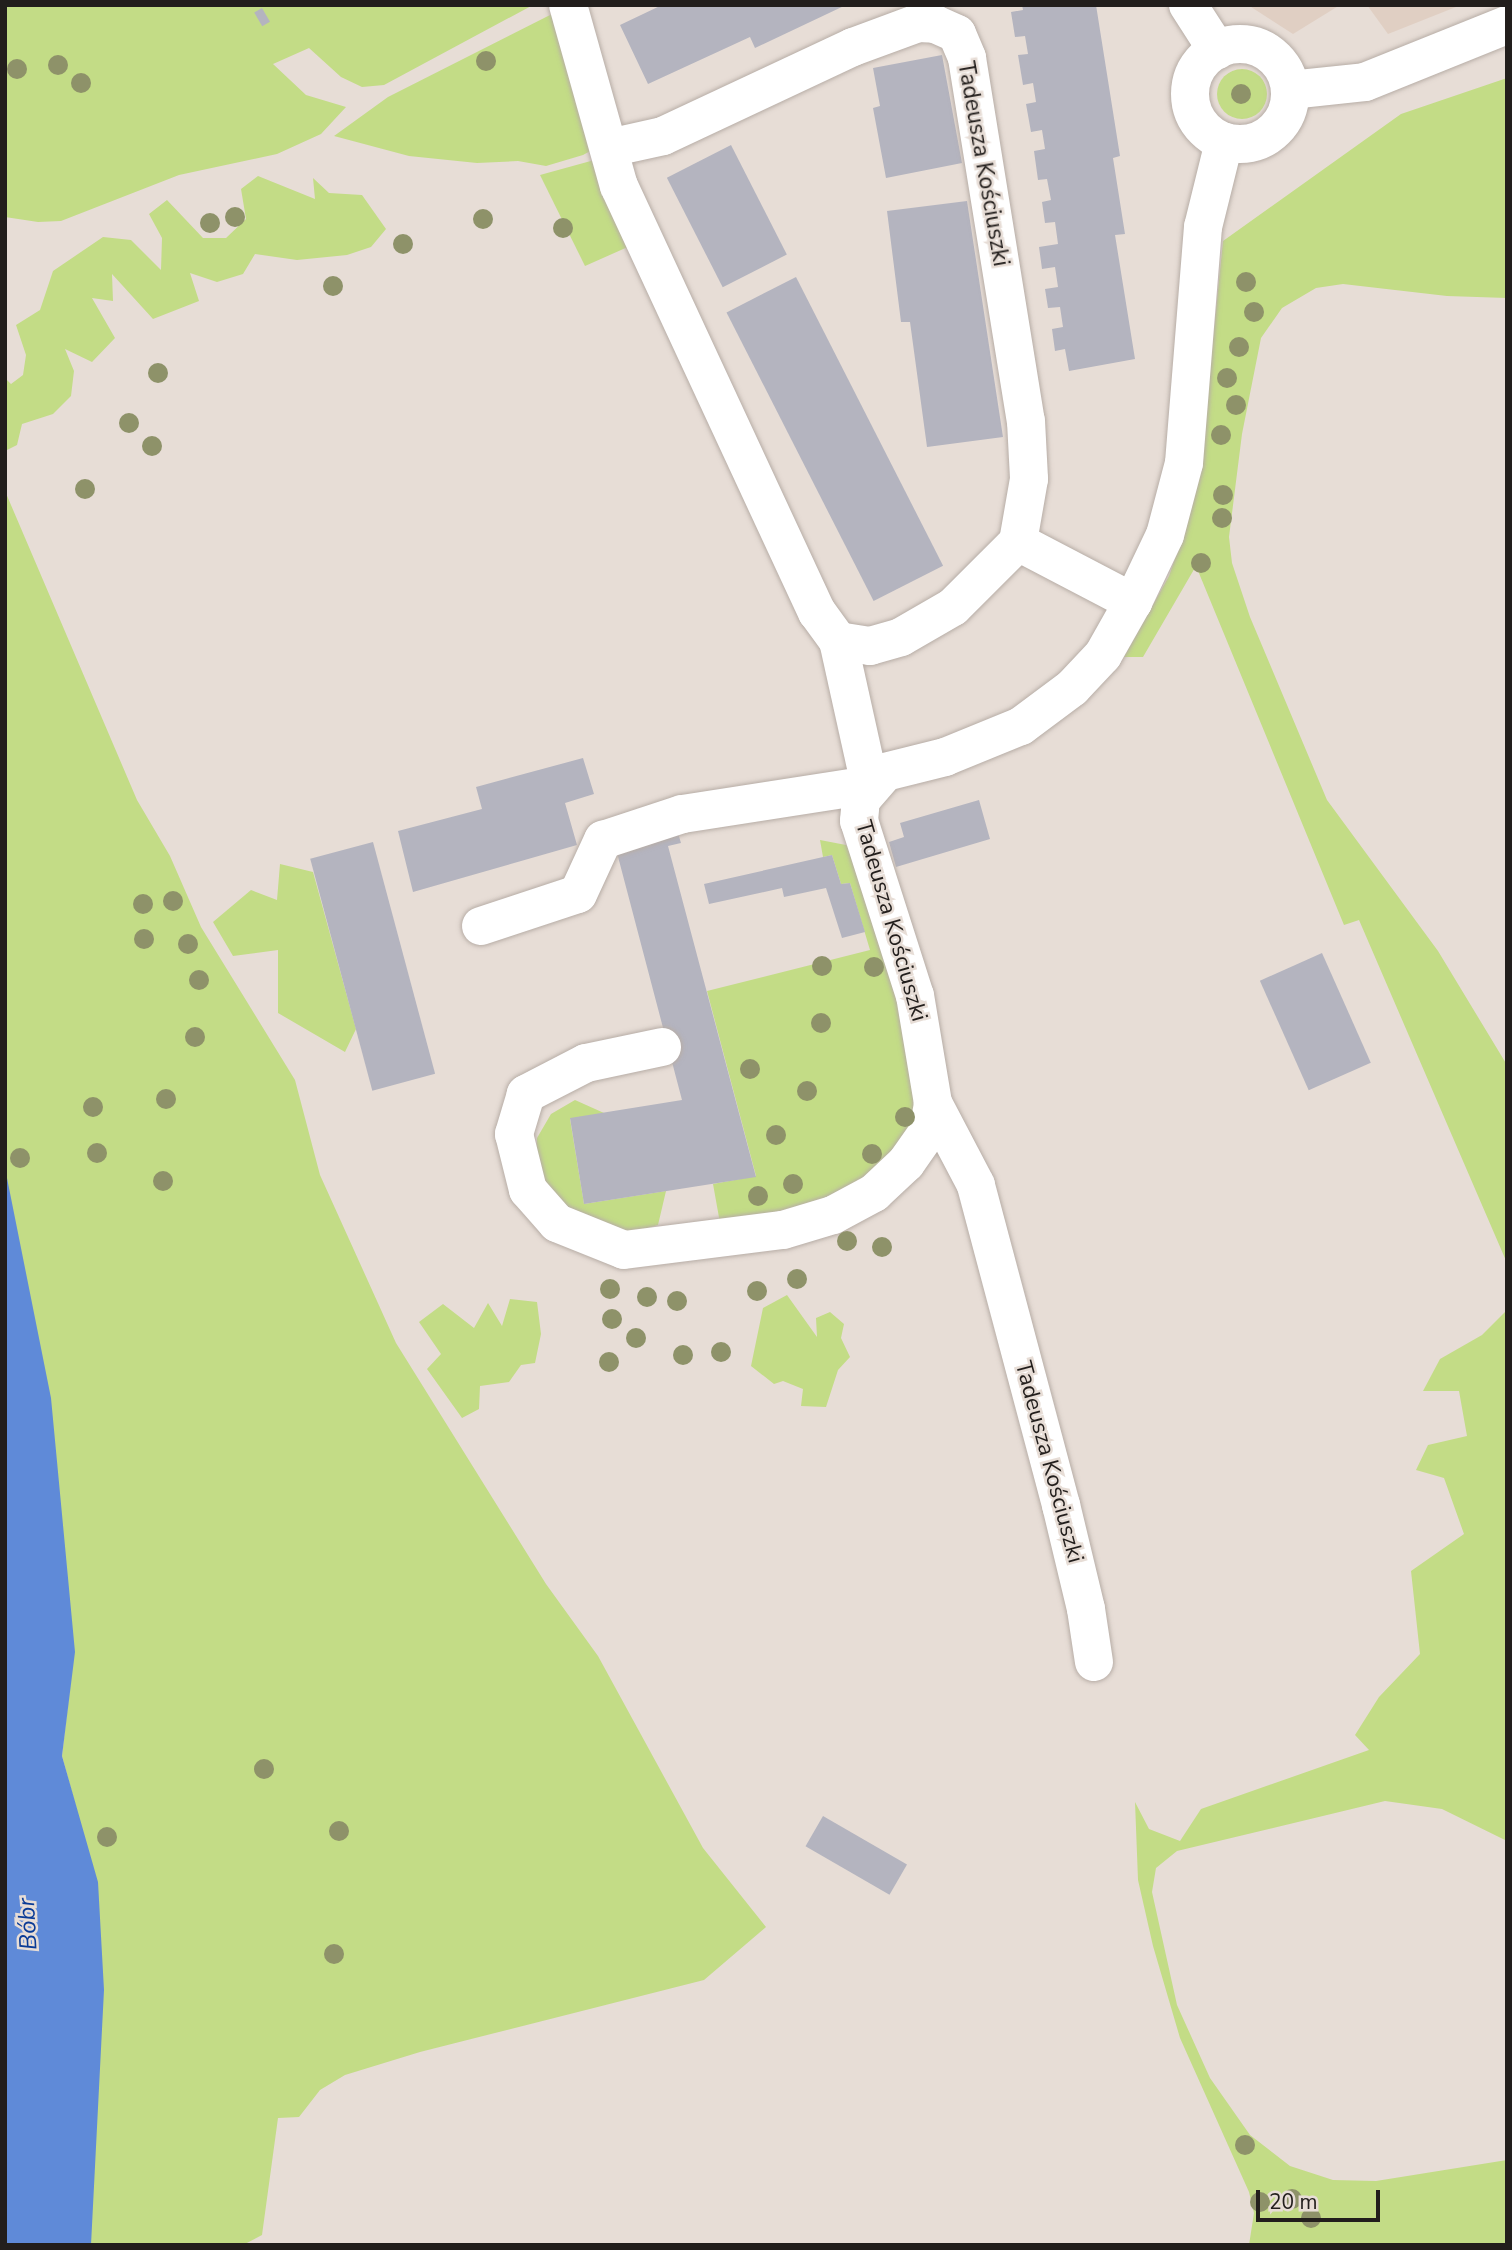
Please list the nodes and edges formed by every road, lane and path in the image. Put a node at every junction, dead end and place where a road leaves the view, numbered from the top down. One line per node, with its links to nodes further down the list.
1 (568, 5): 7 (street)
2 (1188, 5): 4 (street)
3 (1507, 25): 5 (street)
4 (1217, 50): 5 (street); 6 (street)
5 (1290, 90): 6 (street)
6 (1224, 142): 9 (street, Tadeusza Kościuszki)
7 (609, 148): 8 (street, Tadeusza Kościuszki); 10 (street)
8 (1018, 541): 9 (street); 10 (street)
9 (1133, 602): 11 (street, Tadeusza Kościuszki)
10 (838, 640): 11 (street)
11 (870, 785): 12 (street); 14 (street, Tadeusza Kościuszki)
12 (481, 926)
13 (662, 1047): 14 (street)
14 (933, 1103): 15 (street, Tadeusza Kościuszki)
15 (1094, 1662)

